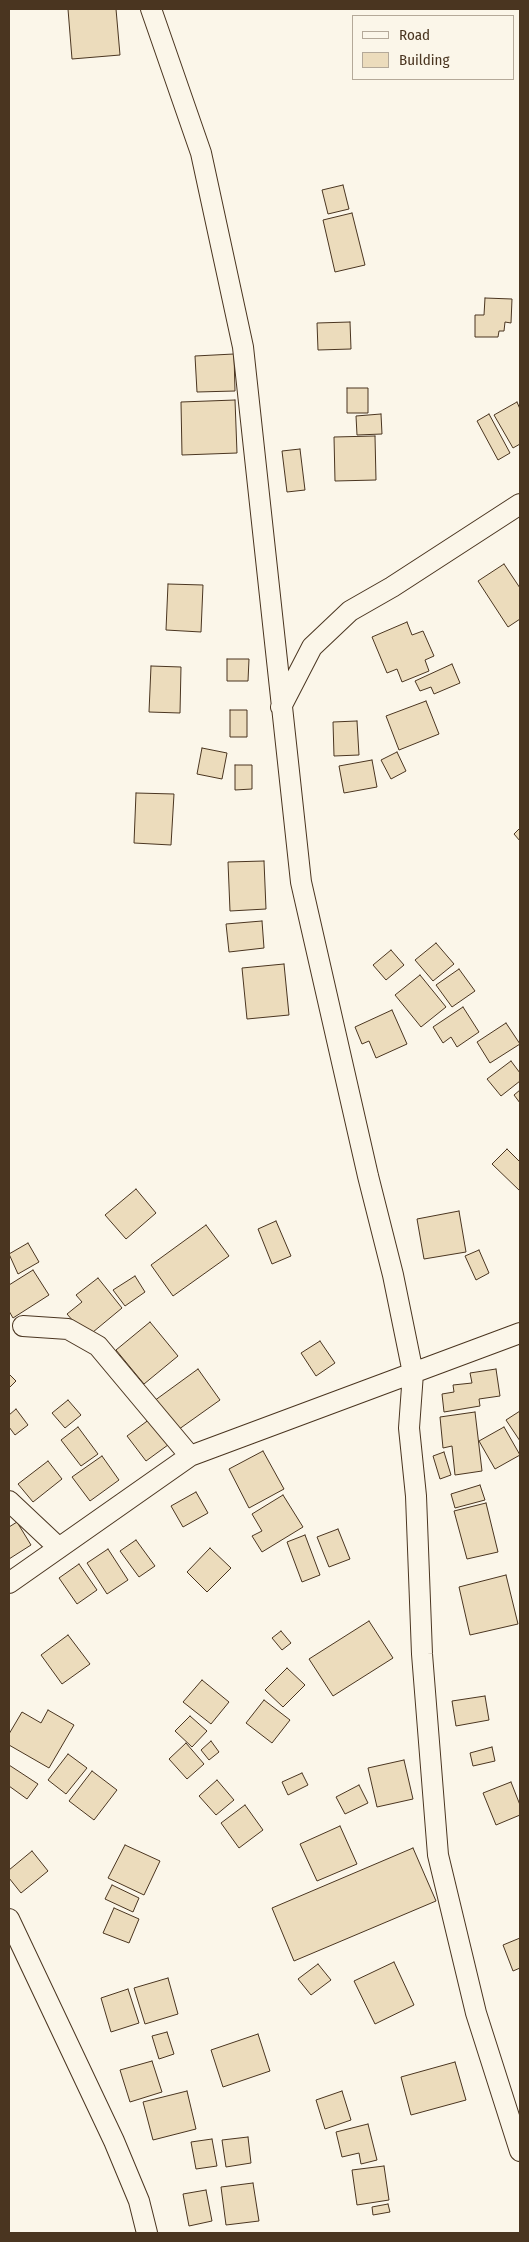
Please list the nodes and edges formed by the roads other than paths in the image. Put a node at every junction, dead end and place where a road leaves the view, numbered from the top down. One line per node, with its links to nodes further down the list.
1 (151, 9): 3 (street)
2 (520, 504): 3 (street)
3 (281, 707): 6 (street)
4 (24, 1326): 7 (street)
5 (520, 1333): 6 (street)
6 (413, 1373): 7 (street); 12 (street)
7 (190, 1456): 9 (street)
8 (9, 1501): 9 (street)
9 (59, 1548): 10 (street)
10 (9, 1584)
11 (9, 1920): 13 (street)
12 (520, 2150)
13 (147, 2233)

